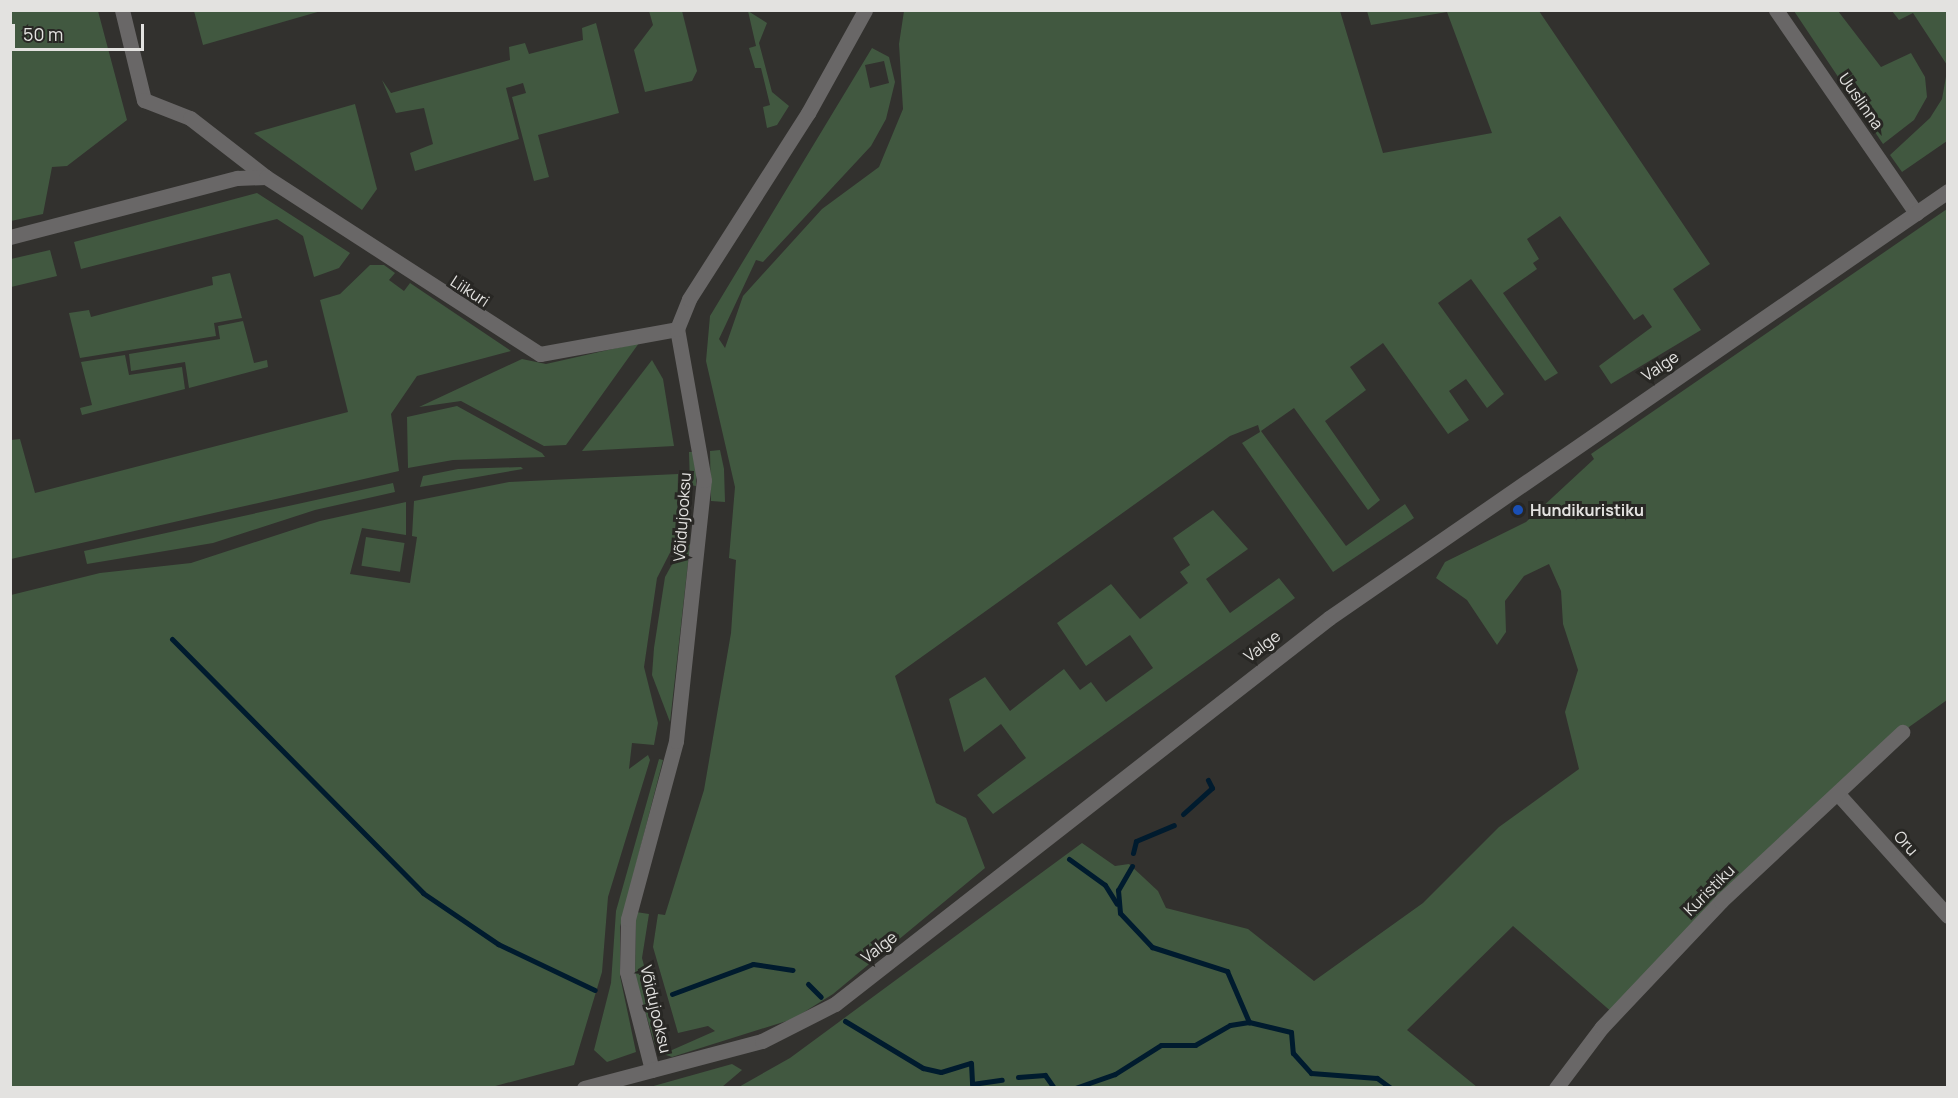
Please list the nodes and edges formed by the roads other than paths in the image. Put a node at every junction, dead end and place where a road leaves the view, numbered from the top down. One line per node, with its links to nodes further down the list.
1 (122, 10): 4 (street, Liikuri)
2 (865, 10): 8 (street)
3 (1776, 10): 6 (street, Uuslinna)
4 (266, 177): 7 (street); 8 (street, Liikuri)
5 (1947, 191): 6 (street, Valge)
6 (1916, 213): 12 (street, Valge)
7 (10, 237)
8 (677, 328): 12 (street, Võidujooksu)
9 (1902, 732): 10 (street, Kuristiku)
10 (1838, 795): 11 (street, Oru); 14 (street, Kuristiku)
11 (1947, 916)
12 (652, 1070): 13 (street, Valge)
13 (584, 1088)
14 (1556, 1088)

